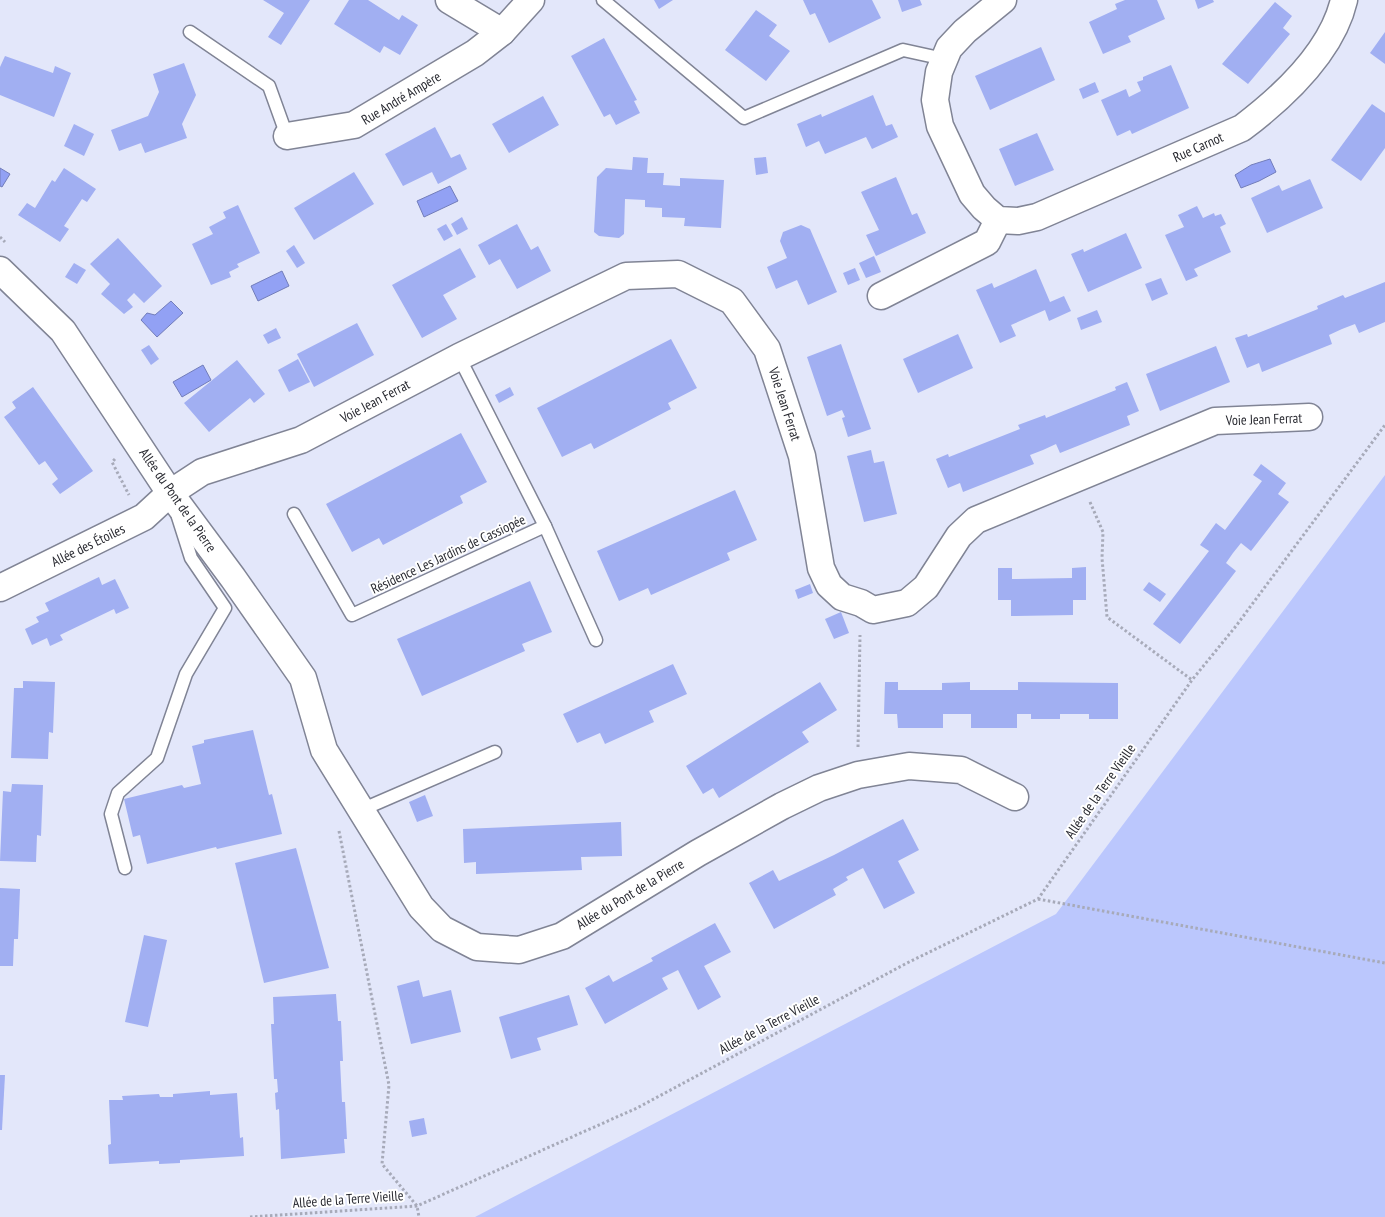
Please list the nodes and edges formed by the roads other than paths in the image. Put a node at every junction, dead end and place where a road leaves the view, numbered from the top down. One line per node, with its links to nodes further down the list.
1 (449, 0): 7 (street)
2 (531, 0): 7 (street, Rue André Ampère)
3 (603, 0): 8 (lane)
4 (1003, 0): 8 (street)
5 (1344, 0): 10 (street, Rue Carnot)
6 (190, 32): 9 (lane, Rue André Ampère)
7 (502, 32): 9 (street, Rue André Ampère)
8 (944, 59): 10 (street)
9 (286, 136)
10 (998, 220): 12 (street)
11 (0, 270): 15 (street, Allée du Pont de la Pierre)
12 (881, 296)
13 (459, 357): 14 (street, Voie Jean Ferrat); 15 (street, Voie Jean Ferrat); 17 (lane, Résidence Les Jardins de Cassiopée)
14 (1310, 417)
15 (170, 493): 18 (street, Allée des Étoiles); 22 (street, Allée du Pont de la Pierre); 23 (lane)
16 (294, 514): 17 (lane, Résidence Les Jardins de Cassiopée)
17 (545, 526): 19 (lane)
18 (0, 588)
19 (596, 640)
20 (495, 752): 22 (lane)
21 (1015, 796): 22 (street, Allée du Pont de la Pierre)
22 (360, 810)
23 (125, 868)

